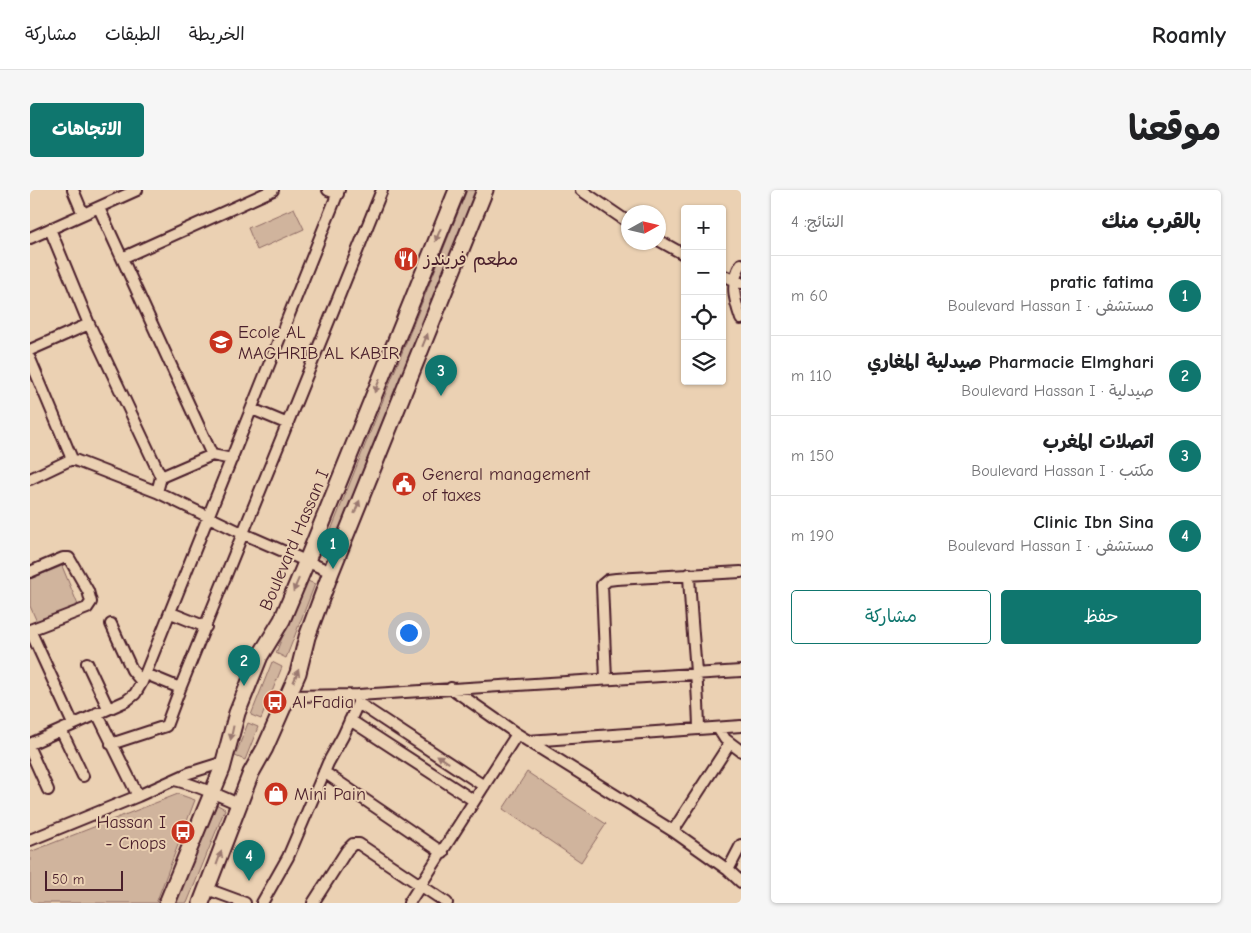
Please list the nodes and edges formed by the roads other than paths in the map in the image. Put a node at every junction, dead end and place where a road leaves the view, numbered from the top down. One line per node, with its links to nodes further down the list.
1 (73, 190): 10 (street)
2 (137, 190): 9 (street)
3 (273, 190): 16 (street)
4 (382, 190): 24 (street)
5 (456, 190): 33 (main road, Boulevard Hassan I, one-way to 33)
6 (485, 190): 35 (main road, one-way to 6)
7 (580, 190): 11 (street)
8 (335, 191): 23 (street)
9 (99, 208): 10 (street); 16 (street)
10 (83, 214): 12 (street)
11 (621, 217)
12 (50, 229): 13 (street); 20 (street)
13 (30, 238)
14 (666, 244): 15 (street)
15 (681, 253)
16 (122, 258): 25 (street)
17 (741, 264): 18 (street)
18 (737, 282): 19 (street)
19 (741, 319)
20 (89, 324): 21 (street); 28 (street)
21 (30, 350)
22 (30, 359): 26 (street)
23 (252, 409): 24 (street); 27 (street)
24 (288, 424): 32 (street)
25 (212, 455): 27 (street); 28 (street)
26 (72, 459): 29 (street); 30 (street)
27 (232, 459): 31 (street)
28 (161, 477): 30 (street)
29 (30, 479)
30 (157, 492): 31 (street)
31 (208, 517): 32 (street); 38 (street)
32 (244, 534): 33 (street); 40 (street)
33 (306, 562): 35 (street); 65 (main road, Boulevard Hassan I, one-way to 65)
34 (30, 572): 41 (street)
35 (330, 572): 49 (main road, one-way to 35)
36 (741, 572): 37 (street)
37 (688, 574): 44 (street); 46 (street)
38 (171, 613): 40 (street); 45 (street)
39 (111, 624): 45 (street)
40 (206, 626): 47 (street)
41 (30, 630): 54 (street)
42 (87, 663): 51 (street)
43 (741, 671): 44 (street)
44 (698, 672): 46 (street); 56 (street)
45 (144, 678): 47 (street); 51 (street)
46 (606, 679): 48 (street)
47 (180, 688): 63 (street)
48 (451, 688): 50 (street); 59 (street)
49 (287, 696): 50 (street); 74 (main road)
50 (358, 699): 53 (street); 69 (street, one-way to 50)
51 (108, 708): 52 (street)
52 (96, 713): 54 (street); 63 (street)
53 (350, 720): 66 (street); 73 (street)
54 (72, 724): 58 (street)
55 (741, 726): 57 (street)
56 (699, 728): 57 (street); 60 (street)
57 (718, 728): 61 (street)
58 (61, 730): 62 (street); 67 (street)
59 (517, 734): 60 (street); 69 (street)
60 (528, 741): 75 (street)
61 (730, 743): 64 (street); 75 (street)
62 (30, 744): 70 (street)
63 (111, 744): 72 (street)
64 (741, 751)
65 (224, 762): 68 (street); 71 (main road, Boulevard Hassan I)
66 (324, 772): 78 (street); 85 (street)
67 (82, 776)
68 (174, 780): 71 (street); 72 (street)
69 (484, 786): 73 (street)
70 (48, 790)
71 (212, 790): 74 (street); 83 (main road, Boulevard Hassan I)
72 (138, 796): 76 (street)
73 (473, 800): 78 (street)
74 (239, 804): 82 (main road, one-way to 74)
75 (673, 831): 79 (street)
76 (30, 840)
77 (741, 845): 79 (street)
78 (443, 853): 81 (street)
79 (728, 870): 80 (street)
80 (741, 882)
81 (420, 885): 86 (street); 87 (street); 88 (street)
82 (204, 896): 84 (street)
83 (167, 903)
84 (245, 903)
85 (262, 903)
86 (313, 903)
87 (409, 903)
88 (448, 903)

